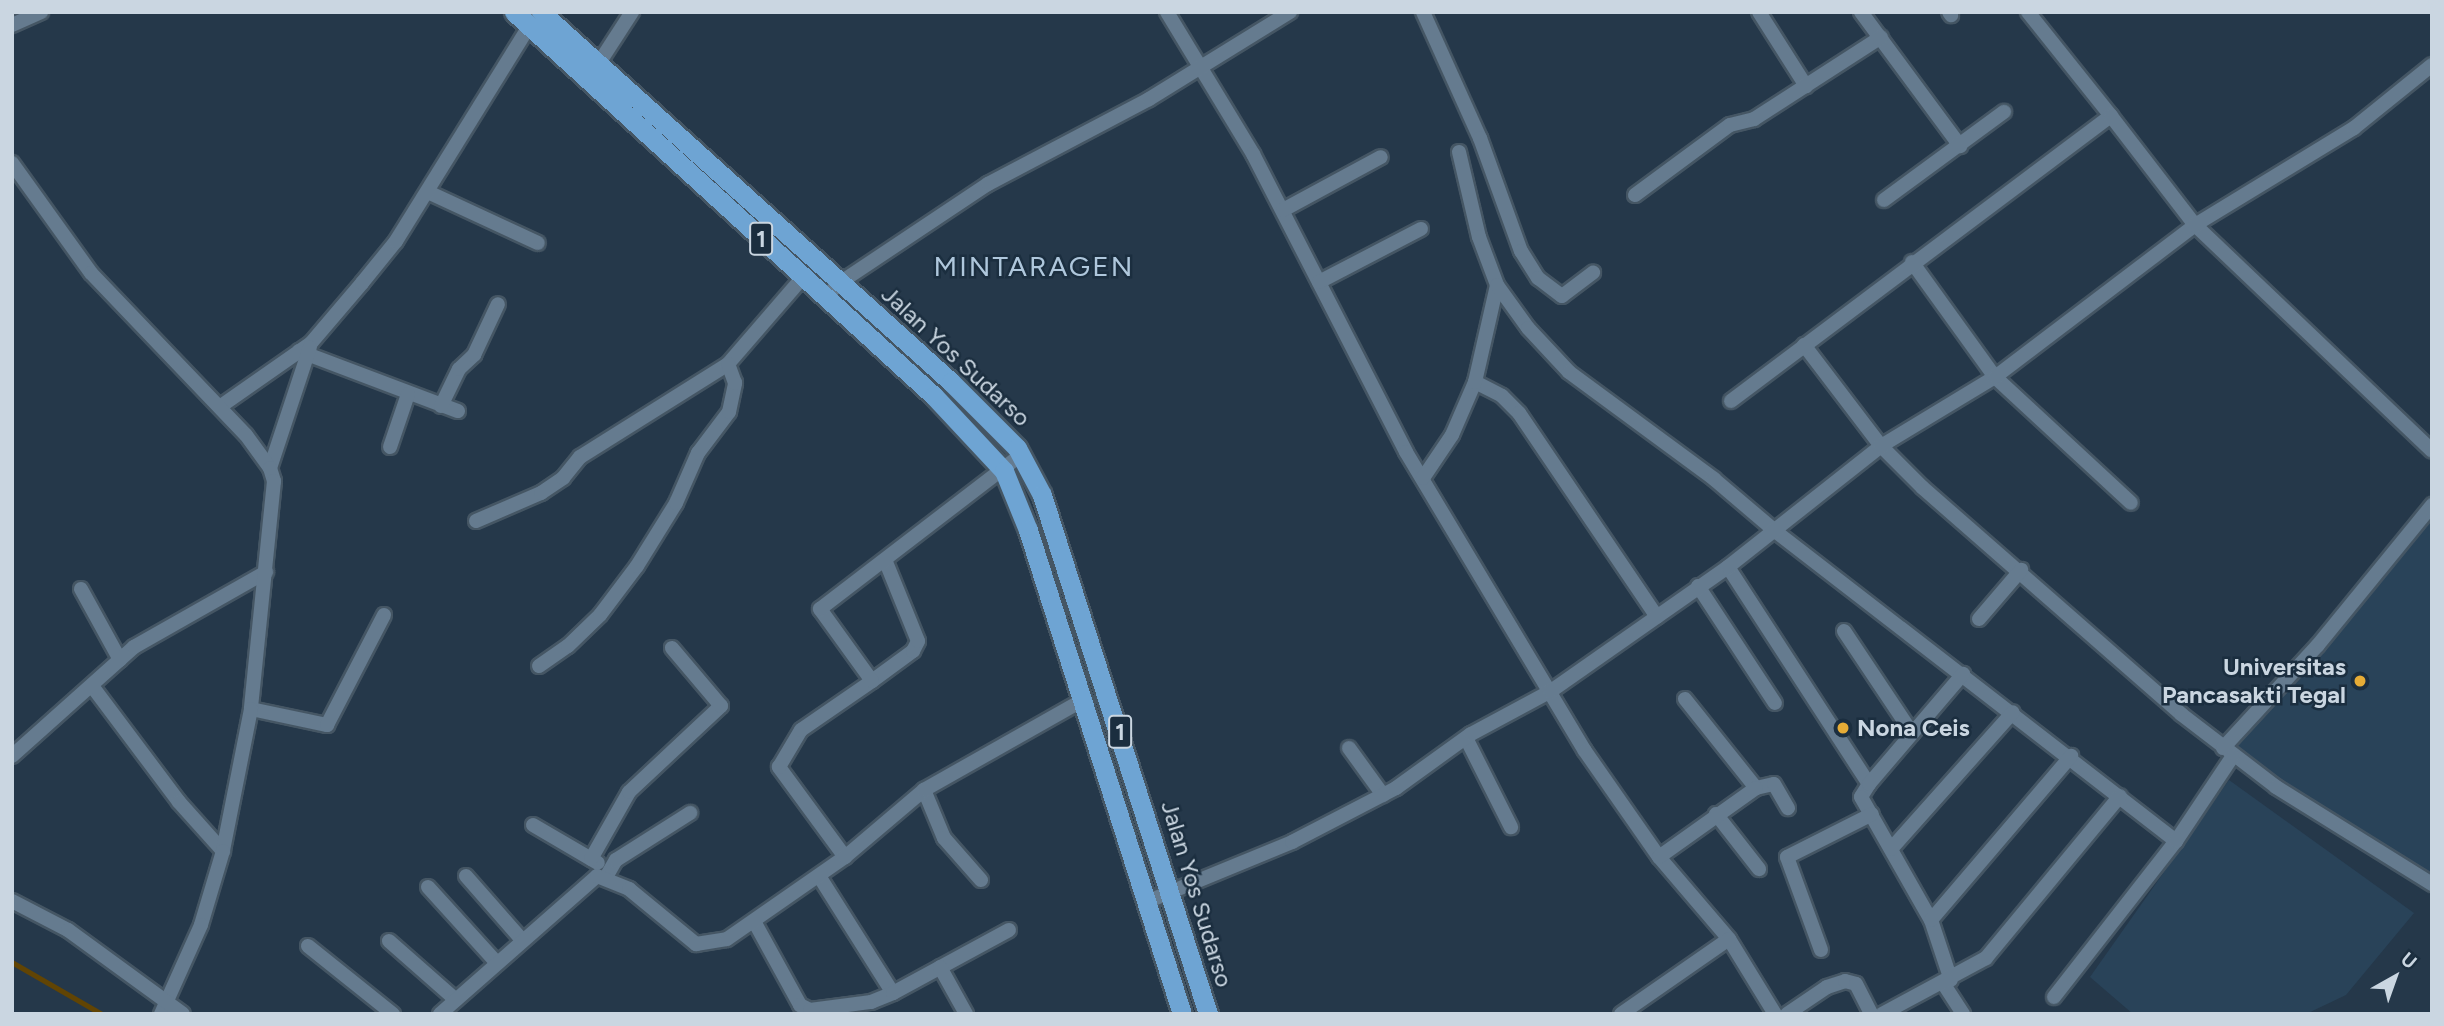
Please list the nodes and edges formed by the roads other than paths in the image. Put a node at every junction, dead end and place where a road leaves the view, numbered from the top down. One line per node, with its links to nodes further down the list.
1 (41, 12): 10 (street)
2 (632, 12): 12 (street)
3 (1167, 12): 14 (street)
4 (1290, 12): 14 (street)
5 (1423, 12): 30 (street)
6 (1759, 12): 15 (street)
7 (1861, 12): 11 (street)
8 (2028, 12): 17 (street)
9 (531, 15): 12 (highway, Jalan Yos Sudarso / 1); 22 (street); 31 (highway, Jalan Yos Sudarso / 1)
10 (12, 25)
11 (1881, 37): 15 (street); 18 (street)
12 (599, 63): 32 (highway, Jalan Yos Sudarso / 1)
13 (2432, 65): 26 (street)
14 (1198, 69): 25 (street); 32 (street)
15 (1806, 86): 23 (street)
16 (2004, 112): 18 (street)
17 (2111, 116): 26 (street); 29 (street)
18 (1960, 146): 24 (street)
19 (1459, 152): 34 (street)
20 (1381, 157): 25 (street)
21 (12, 163): 44 (street)
22 (428, 191): 28 (street); 38 (street)
23 (1635, 195)
24 (1884, 200)
25 (1283, 210): 33 (street)
26 (2195, 225): 40 (street); 49 (street)
27 (1421, 229): 33 (street)
28 (538, 243)
29 (1912, 262): 37 (street); 40 (street)
30 (1594, 273)
31 (803, 277): 35 (highway, Jalan Yos Sudarso / 1); 39 (street)
32 (841, 282): 35 (street); 50 (highway, Jalan Yos Sudarso / 1)
33 (1319, 282): 53 (street)
34 (1497, 285): 41 (street); 57 (street)
35 (825, 297): 52 (highway, Jalan Yos Sudarso / 1)
36 (498, 304): 45 (street)
37 (1804, 345): 43 (street); 47 (street)
38 (306, 350): 42 (street); 44 (street); 51 (street)
39 (728, 364): 56 (street); 70 (street)
40 (1995, 377): 47 (street); 54 (street)
41 (1475, 382): 53 (street); 65 (street)
42 (408, 394): 45 (street); 48 (street)
43 (1731, 401)
44 (221, 406): 51 (street)
45 (440, 406): 46 (street)
46 (458, 411)
47 (1881, 446): 57 (street); 60 (street)
48 (390, 447)
49 (2432, 450)
50 (1021, 455): 52 (street); 110 (highway, Jalan Yos Sudarso / 1)
51 (270, 468): 61 (street)
52 (1004, 471): 58 (street); 76 (highway, Jalan Yos Sudarso / 1)
53 (1423, 478): 74 (street)
54 (2132, 503)
55 (2432, 505): 83 (street)
56 (476, 521)
57 (1775, 531): 59 (street); 71 (street)
58 (886, 562): 72 (street); 72 (street)
59 (1728, 567): 62 (street); 86 (street)
60 (2021, 570): 66 (street); 83 (street)
61 (266, 572): 69 (street); 78 (street)
62 (1698, 586): 65 (street); 77 (street)
63 (80, 589): 69 (street)
64 (384, 615): 78 (street)
65 (1657, 617): 74 (street)
66 (1979, 619)
67 (1844, 631): 80 (street)
68 (672, 648): 102 (street)
69 (120, 660): 73 (street)
70 (539, 666)
71 (1963, 674): 79 (street); 80 (street)
72 (872, 681): 100 (street)
73 (92, 686): 85 (street); 99 (street)
74 (1551, 691): 81 (street); 101 (street)
75 (1685, 699): 87 (street)
76 (1081, 701): 88 (street); 112 (highway, Jalan Yos Sudarso / 1)
77 (1775, 703)
78 (251, 709): 99 (street)
79 (2013, 712): 84 (street); 98 (street)
80 (1912, 733): 86 (street)
81 (1465, 738): 89 (street); 96 (street)
82 (1349, 748): 89 (street)
83 (2228, 752): 97 (street); 108 (street)
84 (2071, 756): 90 (street); 113 (street)
85 (12, 757)
86 (1869, 784): 94 (street)
87 (1756, 788): 91 (street); 93 (street)
88 (924, 790): 100 (street); 107 (street)
89 (1382, 795): 110 (street)
90 (2120, 796): 97 (street); 123 (street)
91 (1788, 808)
92 (690, 813): 104 (street)
93 (1716, 814): 101 (street); 103 (street)
94 (1872, 814): 98 (street); 120 (street)
95 (533, 825): 102 (street)
96 (1511, 827)
97 (2176, 841): 125 (street)
98 (1891, 849): 113 (street)
99 (223, 851): 128 (street)
100 (845, 857): 106 (street)
101 (1659, 857): 116 (street)
102 (591, 859): 104 (street)
103 (1759, 869)
104 (606, 873): 114 (street); 117 (street)
105 (466, 876): 117 (street)
106 (819, 876): 114 (street); 124 (street)
107 (981, 880)
108 (2432, 884)
109 (428, 887): 121 (street)
110 (1169, 896): 112 (street); 134 (highway, Jalan Yos Sudarso / 1)
111 (12, 901): 128 (street)
112 (1146, 902): 133 (highway, Jalan Yos Sudarso / 1)
113 (1931, 920): 123 (street)
114 (755, 923): 127 (street)
115 (1009, 930): 122 (street)
116 (1728, 939): 135 (street); 136 (street)
117 (523, 940): 121 (street)
118 (389, 941): 126 (street)
119 (308, 946): 130 (street)
120 (1821, 950)
121 (497, 963): 126 (street)
122 (940, 967): 124 (street); 132 (street)
123 (1947, 981): 139 (street); 140 (street)
124 (893, 993): 127 (street)
125 (2054, 997)
126 (456, 1000): 131 (street)
127 (866, 1008)
128 (163, 1009): 129 (street)
129 (183, 1014)
130 (393, 1014)
131 (440, 1014)
132 (966, 1014)
133 (1182, 1014)
134 (1208, 1014)
135 (1621, 1014)
136 (1775, 1014)
137 (1787, 1014): 138 (street)
138 (1871, 1014)
139 (1882, 1014)
140 (1963, 1014)

